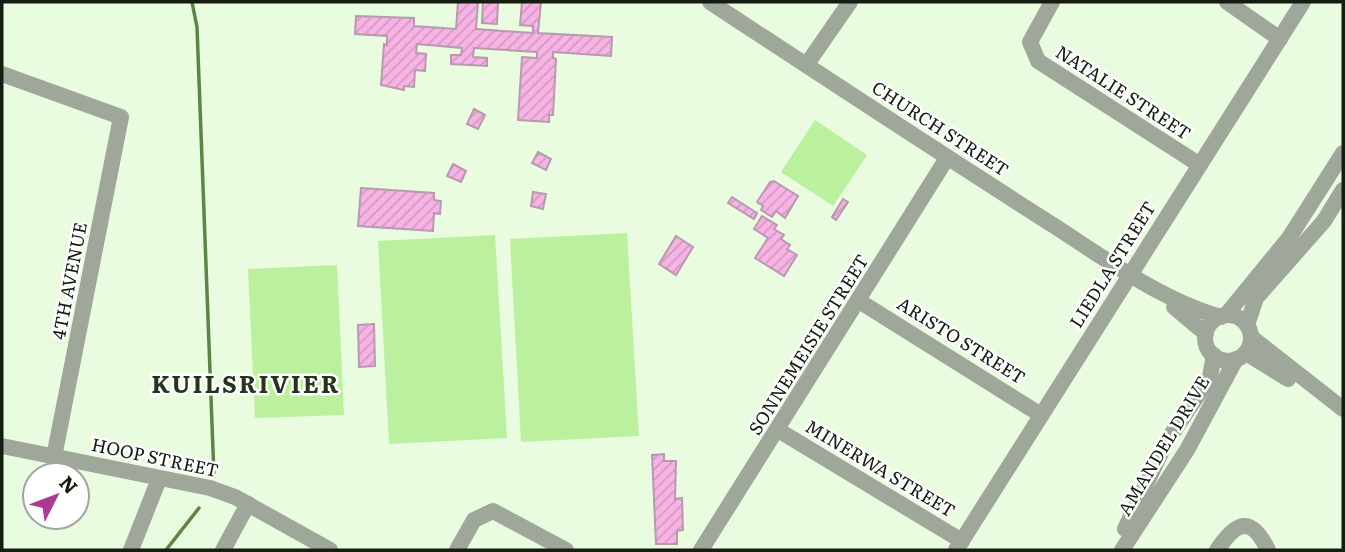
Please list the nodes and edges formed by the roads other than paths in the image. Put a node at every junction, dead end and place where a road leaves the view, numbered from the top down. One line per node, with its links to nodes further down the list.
1 (710, 2): 7 (street, CHURCH STREET)
2 (850, 2): 7 (street)
3 (1052, 2): 11 (street, NATALIE STREET)
4 (1227, 2): 6 (street)
5 (1303, 2): 6 (street, LIEDLA STREET)
6 (1280, 39): 11 (street, LIEDLA STREET)
7 (807, 64): 10 (street, CHURCH STREET)
8 (2, 74): 24 (street, 4TH AVENUE)
9 (1343, 153): 16 (street)
10 (947, 158): 13 (street, CHURCH STREET); 15 (street, SONNEMEISIE STREET)
11 (1200, 165): 13 (street, LIEDLA STREET)
12 (1343, 190): 18 (street, AMANDEL DRIVE)
13 (1129, 273): 14 (street, CHURCH STREET); 21 (street, LIEDLA STREET)
14 (1151, 287): 16 (street, CHURCH STREET); 17 (street, CHURCH STREET)
15 (859, 300): 21 (street, ARISTO STREET); 22 (street, SONNEMEISIE STREET)
16 (1224, 316): 17 (street); 18 (street)
17 (1206, 334): 19 (street)
18 (1245, 344): 19 (street); 20 (street); 35 (street, AMANDEL DRIVE)
19 (1214, 355): 34 (street, AMANDEL DRIVE)
20 (1343, 409)
21 (1041, 415): 27 (street, LIEDLA STREET)
22 (778, 430): 27 (street, MINERWA STREET); 33 (street, SONNEMEISIE STREET)
23 (2, 446): 24 (street, HOOP STREET)
24 (54, 457): 25 (street, HOOP STREET)
25 (159, 479): 26 (street, HOOP STREET); 28 (street)
26 (248, 504): 29 (street); 30 (street, HOOP STREET)
27 (959, 546)
28 (131, 550)
29 (223, 550)
30 (330, 550)
31 (457, 550): 32 (street)
32 (566, 550)
33 (701, 550)
34 (1114, 550)
35 (1122, 550)
36 (1217, 550): 37 (street)
37 (1268, 550)

